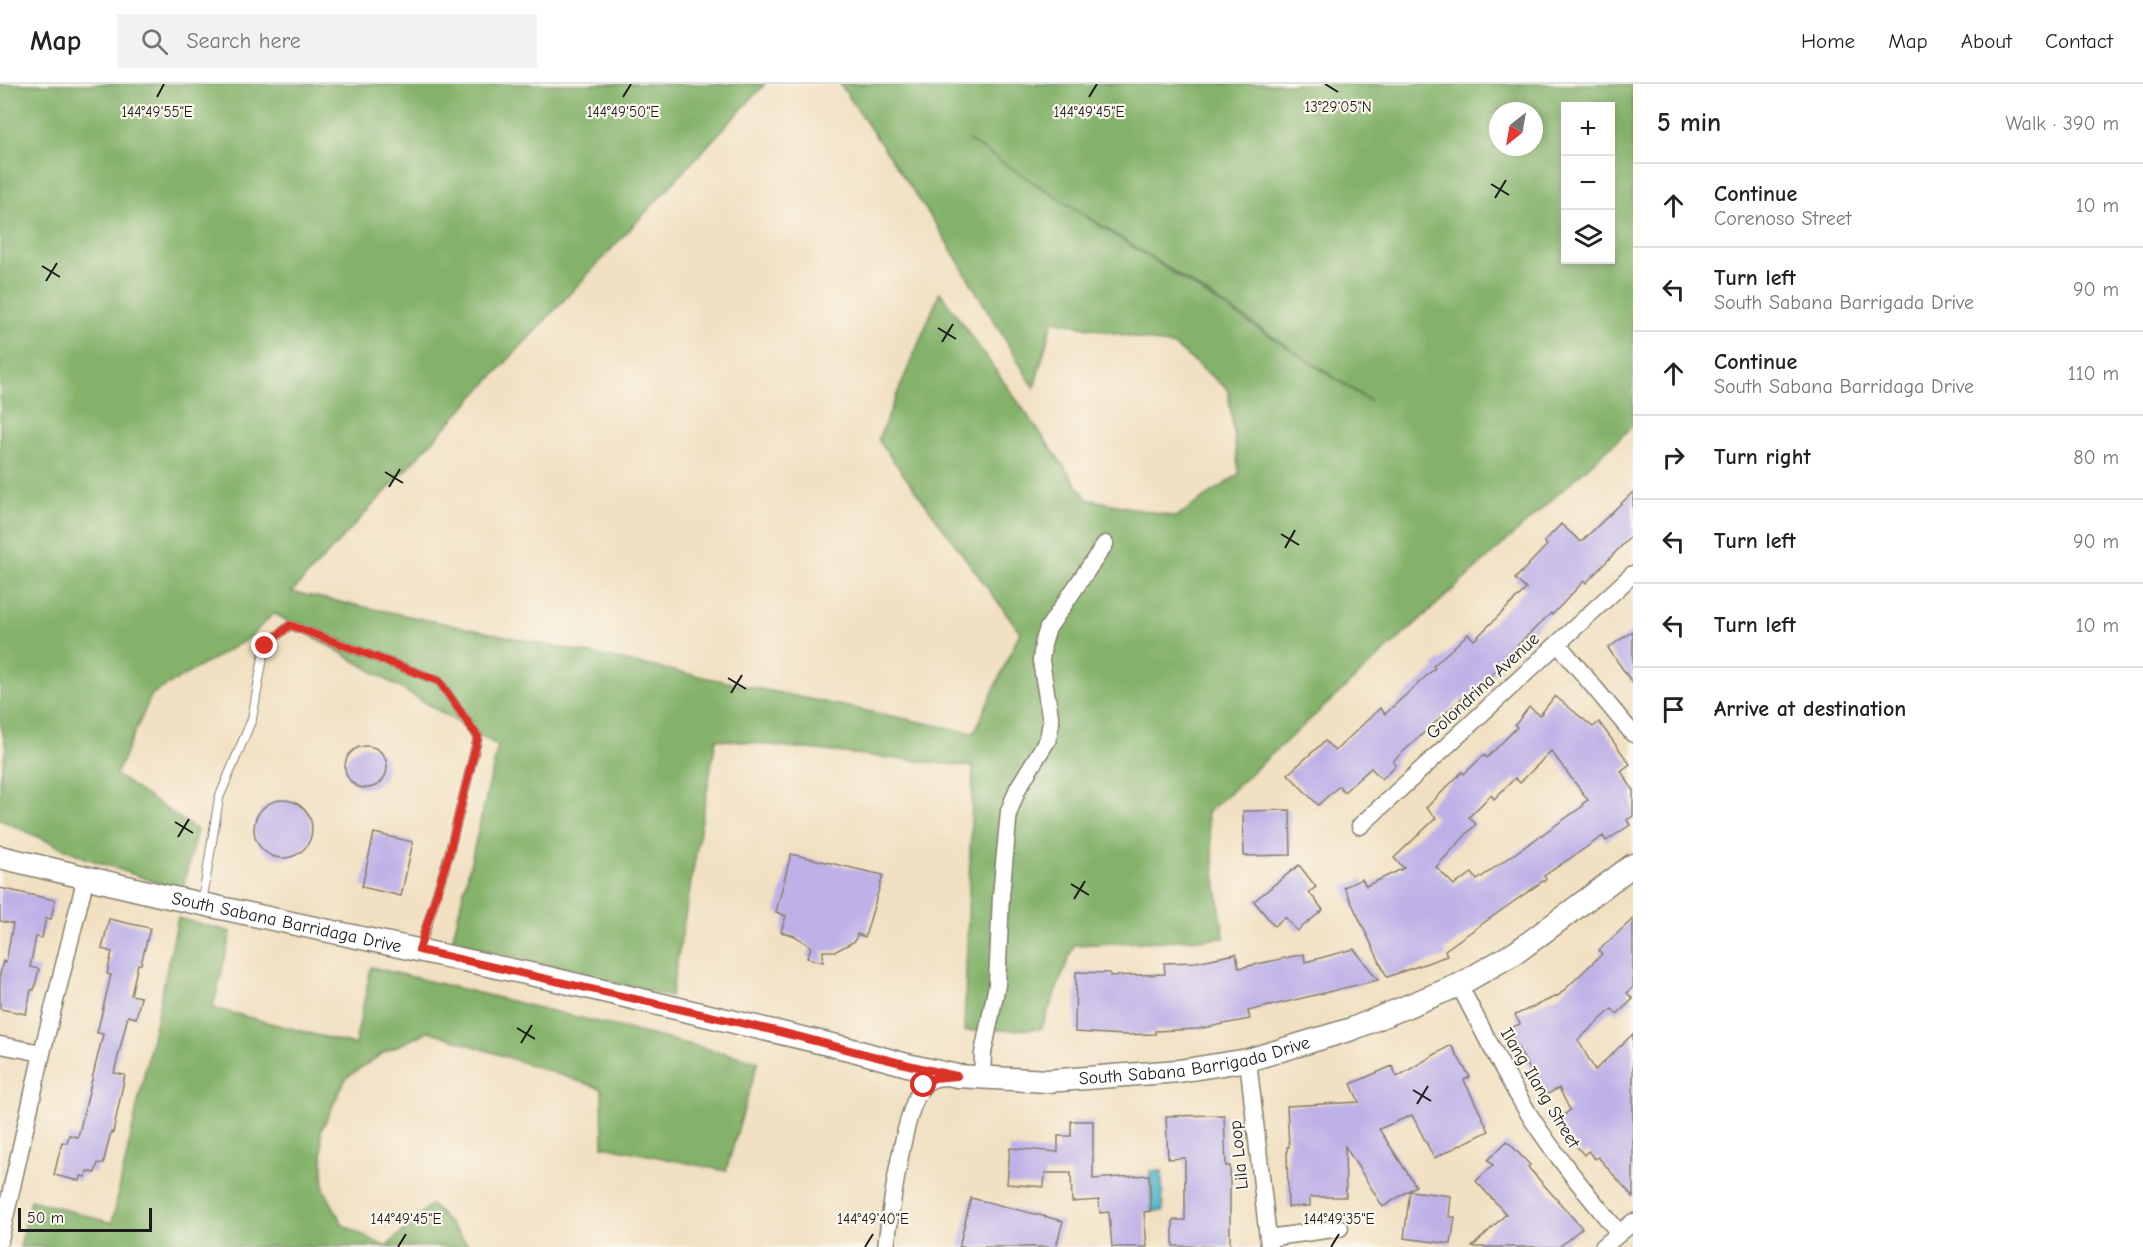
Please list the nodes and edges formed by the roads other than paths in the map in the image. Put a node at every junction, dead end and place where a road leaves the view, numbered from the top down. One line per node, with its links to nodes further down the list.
1 (1105, 544): 17 (street)
2 (1633, 574): 3 (street, Golondrina Avenue)
3 (1558, 644): 4 (street); 5 (street, Golondrina Avenue)
4 (1633, 734)
5 (1360, 826)
6 (0, 857): 8 (main road, South Sabana Barridaga Drive)
7 (1633, 865): 11 (main road, South Sabana Barrigada Drive)
8 (86, 877): 9 (main road, South Sabana Barridaga Drive); 14 (street)
9 (202, 904): 10 (main road, South Sabana Barridaga Drive); 10 (lane)
10 (419, 950): 12 (main road, South Sabana Barridaga Drive)
11 (1459, 986): 15 (main road, South Sabana Barrigada Drive); 20 (street, Ilang Ilang Street)
12 (715, 1017): 16 (main road, South Sabana Barrigada Drive)
13 (0, 1045): 14 (street)
14 (42, 1053): 21 (street)
15 (1248, 1060): 17 (main road, South Sabana Barrigada Drive); 22 (street, Lila Loop)
16 (957, 1076): 17 (main road, South Sabana Barrigada Drive); 23 (street)
17 (981, 1078)
18 (1633, 1222): 20 (street)
19 (1340, 1228): 22 (street)
20 (1619, 1233): 24 (street)
21 (0, 1240)
22 (1268, 1243)
23 (886, 1247)
24 (1603, 1247)

